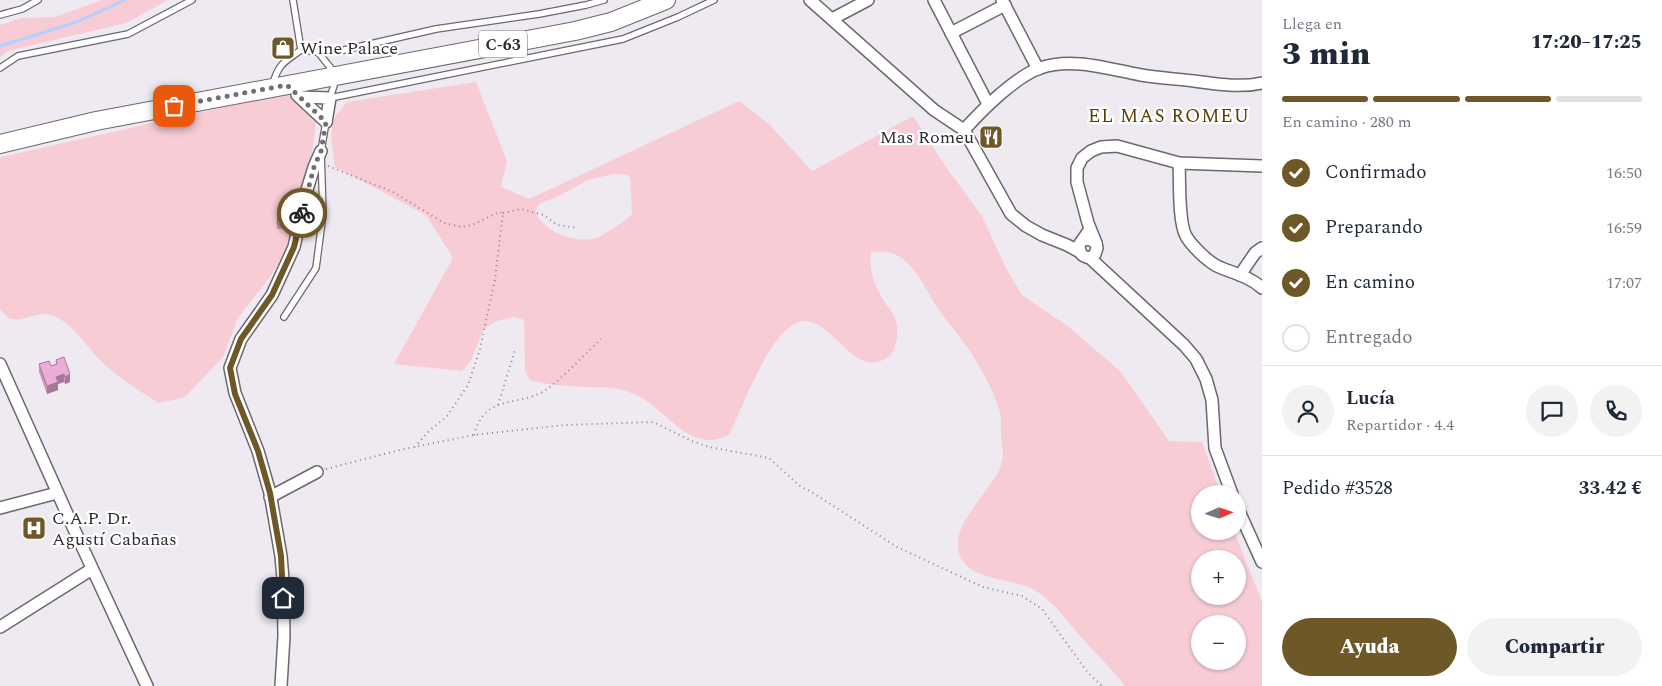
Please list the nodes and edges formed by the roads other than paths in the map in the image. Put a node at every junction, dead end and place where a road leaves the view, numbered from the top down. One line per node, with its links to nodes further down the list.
1 (38, 0): 11 (lane)
2 (192, 0): 16 (lane)
3 (293, 0): 14 (lane)
4 (604, 0): 15 (lane)
5 (666, 0): 18 (main road, C-63)
6 (714, 0): 22 (lane)
7 (810, 0): 12 (street)
8 (868, 0): 12 (street)
9 (934, 0): 13 (street)
10 (1004, 2): 13 (street); 17 (street)
11 (0, 16)
12 (832, 19): 25 (street)
13 (951, 33): 23 (street)
14 (301, 50): 15 (lane); 20 (lane)
15 (318, 52): 18 (lane)
16 (0, 68)
17 (1038, 69): 19 (street); 23 (street)
18 (337, 76): 20 (main road, C-63); 22 (lane)
19 (1262, 83)
20 (279, 87): 21 (street); 26 (main road, C-63)
21 (300, 98): 22 (street); 24 (street)
22 (330, 98): 24 (street)
23 (988, 104): 25 (street)
24 (326, 122): 27 (lane)
25 (964, 130): 30 (street)
26 (2, 145)
27 (321, 151): 34 (lane); 39 (street)
28 (1179, 163): 29 (street); 30 (street); 32 (street)
29 (1262, 166)
30 (1084, 248): 37 (street)
31 (1262, 248): 32 (street)
32 (1240, 275): 33 (street)
33 (1262, 288)
34 (284, 317)
35 (0, 366): 38 (street)
36 (317, 472): 39 (street)
37 (1229, 485)
38 (57, 493): 40 (street); 43 (street)
39 (270, 497): 46 (street)
40 (0, 508)
41 (1246, 527): 42 (street)
42 (1262, 562)
43 (92, 569): 44 (street); 45 (street)
44 (0, 627)
45 (147, 686)
46 (281, 686)

